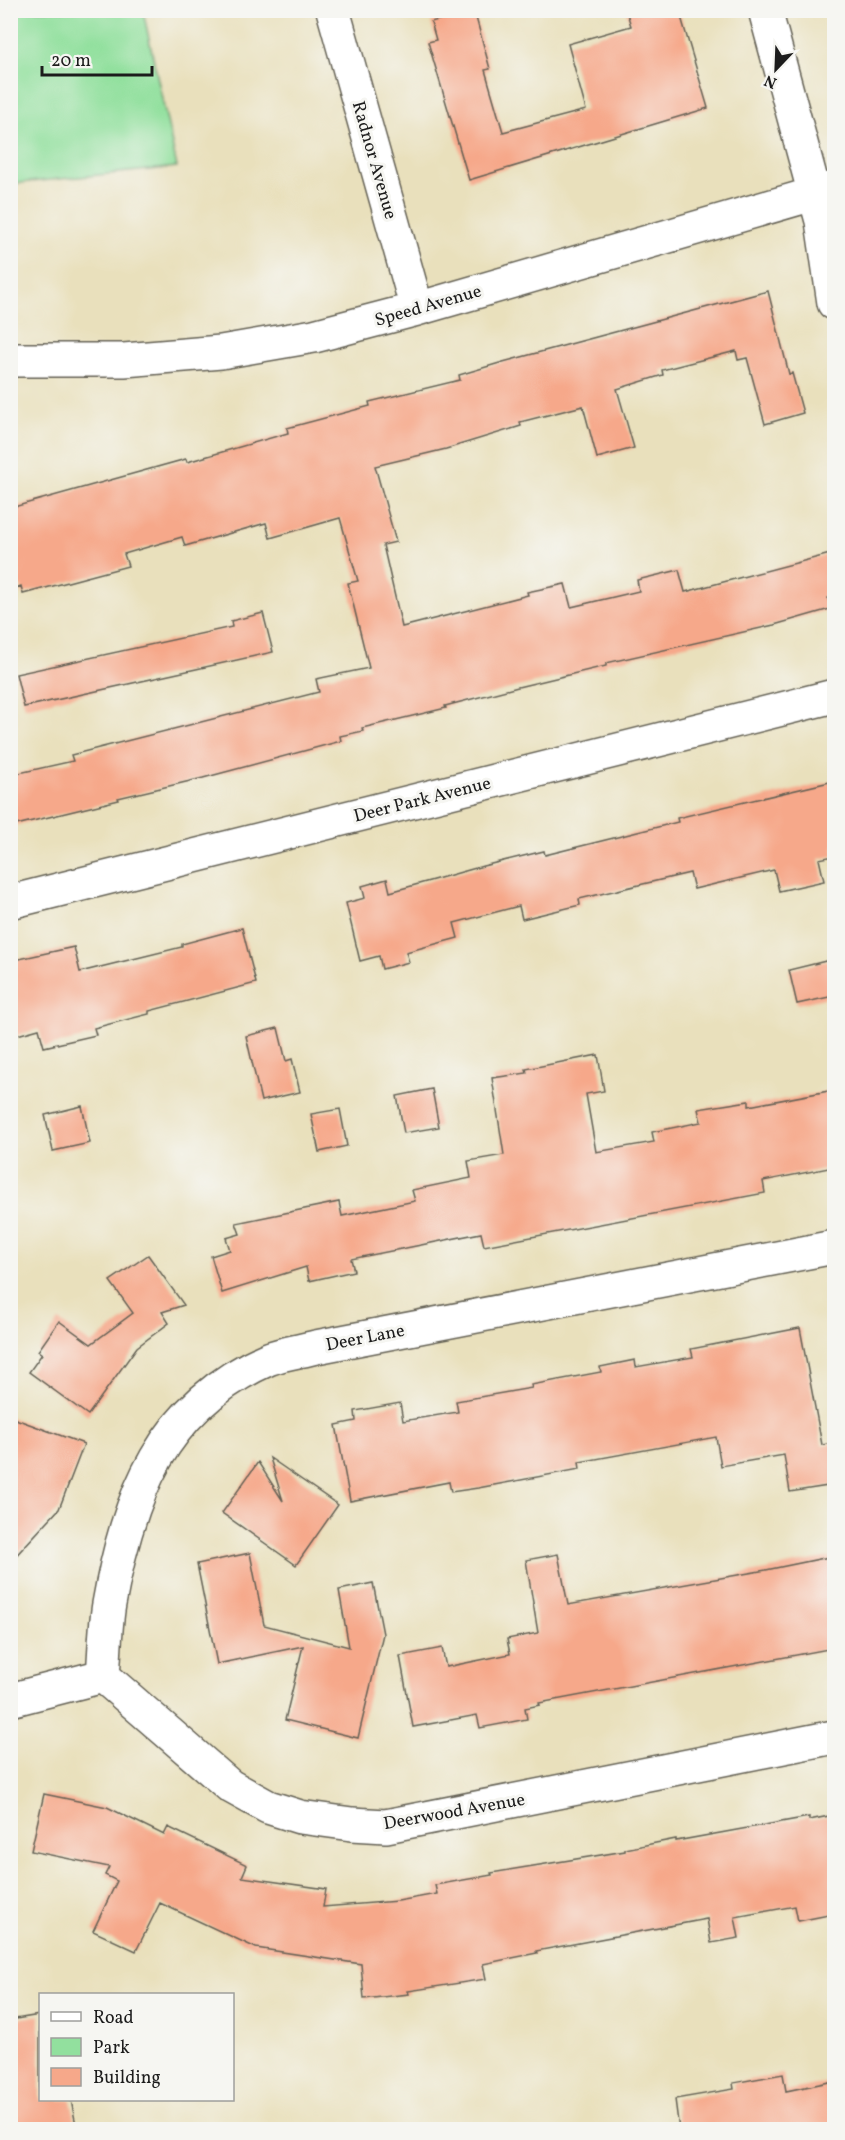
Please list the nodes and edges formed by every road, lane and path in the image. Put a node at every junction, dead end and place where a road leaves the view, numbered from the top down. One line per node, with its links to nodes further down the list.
1 (333, 10): 5 (street, Radnor Avenue)
2 (765, 10): 3 (street)
3 (824, 191): 4 (street); 5 (street, Speed Avenue)
4 (834, 303)
5 (417, 309): 6 (street, Speed Avenue)
6 (10, 360)
7 (834, 696): 8 (street, Deer Park Avenue)
8 (10, 902)
9 (834, 1247): 10 (street, Deer Lane)
10 (103, 1676): 11 (street); 12 (street, Deerwood Avenue)
11 (10, 1700)
12 (834, 1737)

